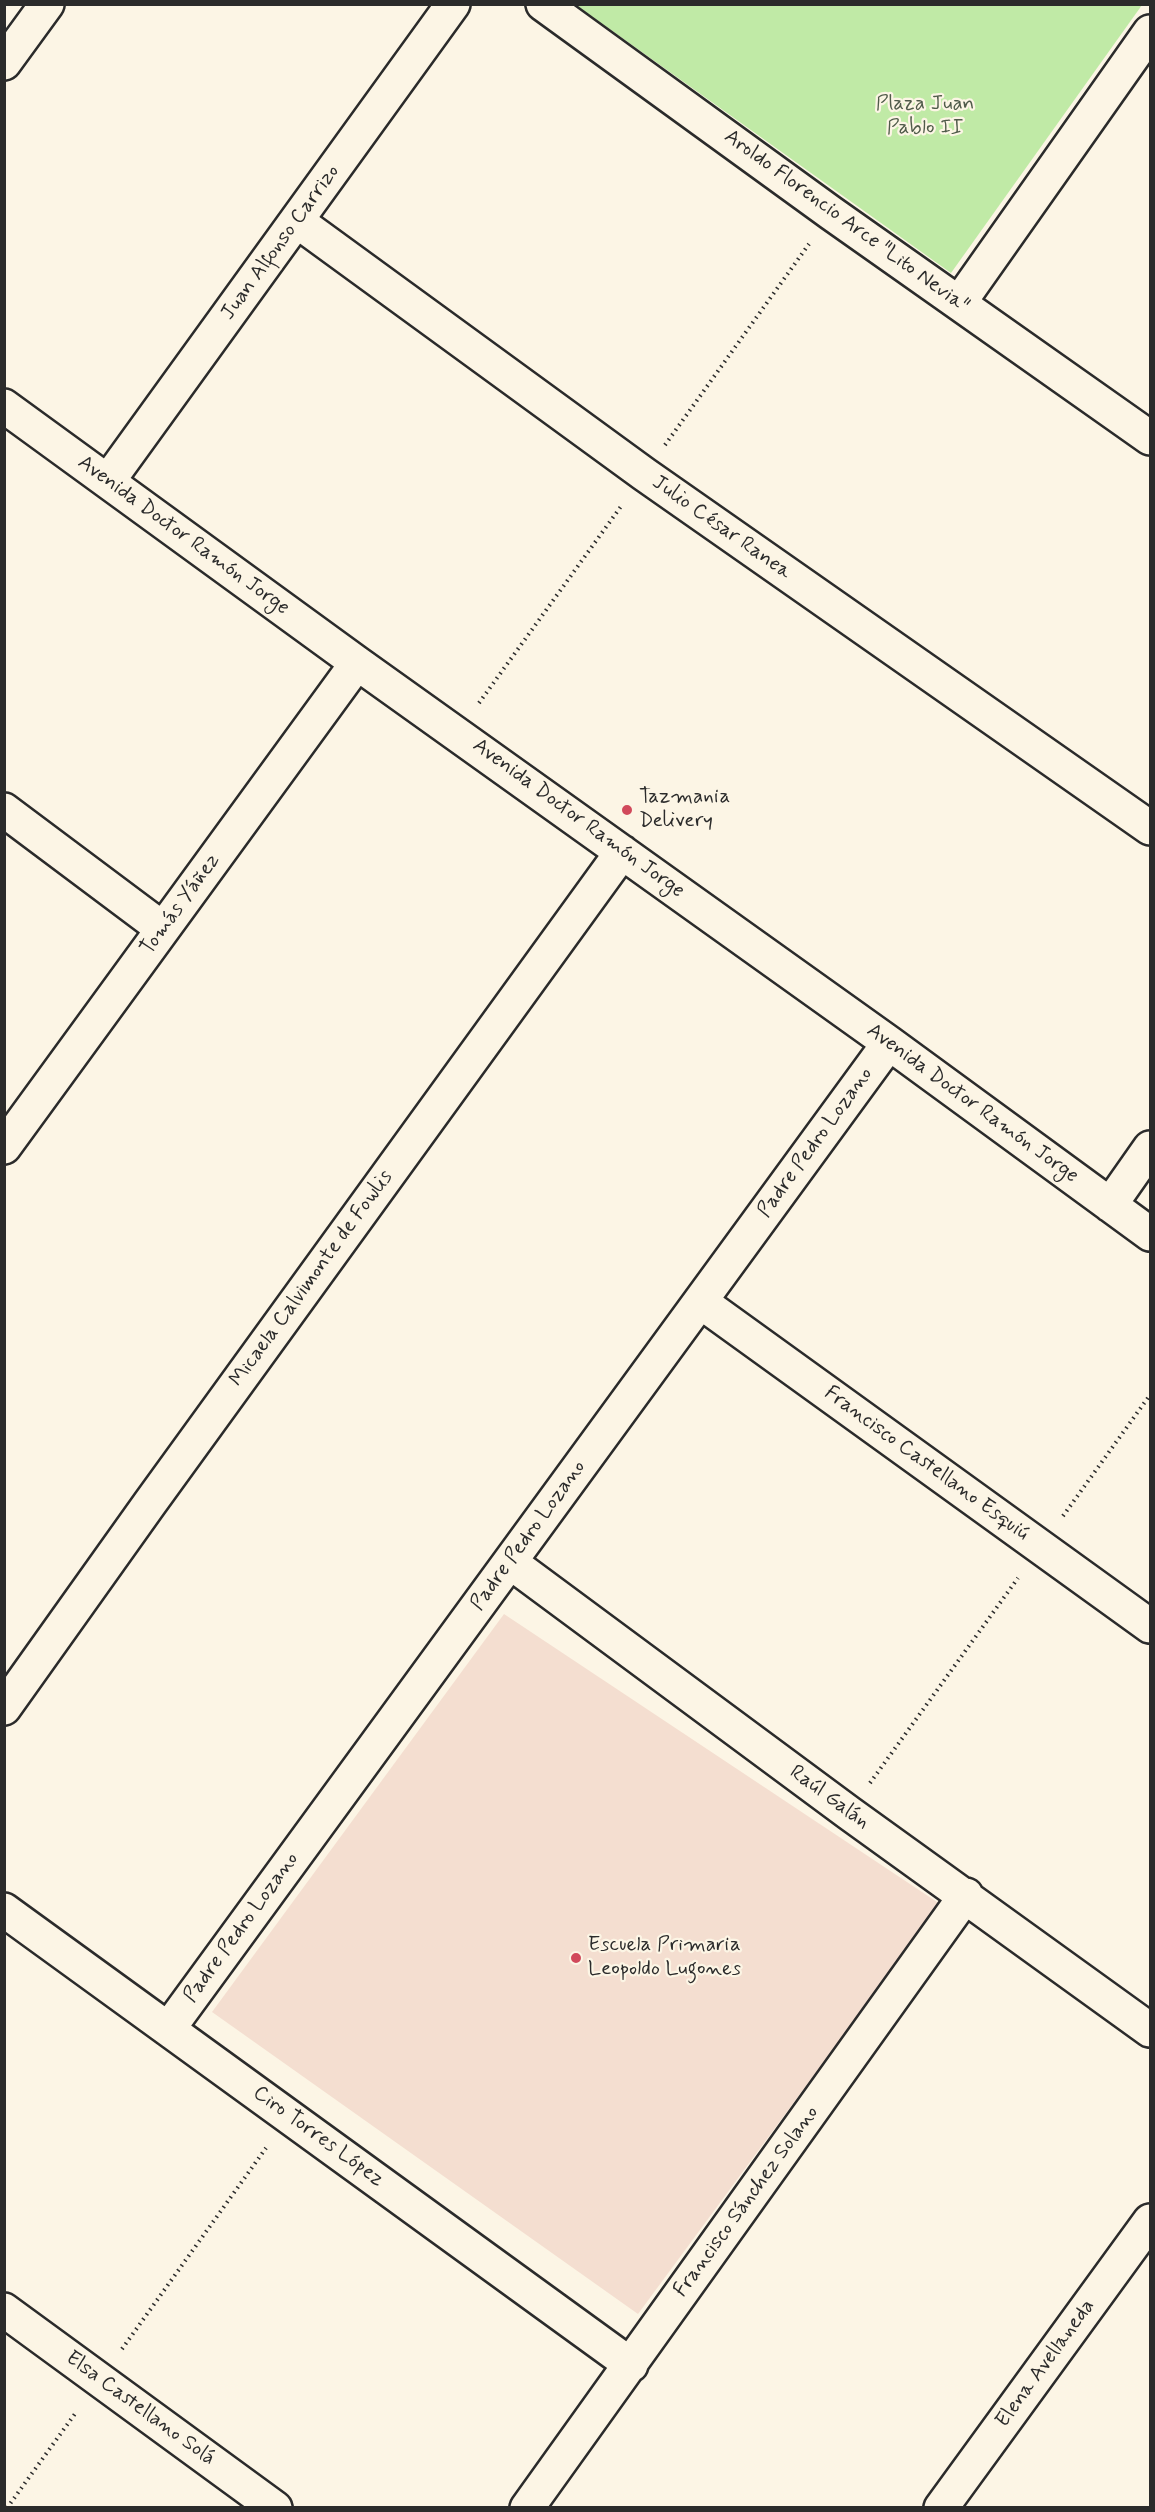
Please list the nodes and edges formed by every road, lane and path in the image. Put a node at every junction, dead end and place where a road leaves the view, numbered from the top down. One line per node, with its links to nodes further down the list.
1 (47, 4): 5 (street)
2 (453, 4): 6 (street, Juan Alfonso Carrizo)
3 (543, 4): 7 (street, Aroldo Florencio Arce "Lito Nevia")
4 (1150, 32): 7 (street)
5 (4, 63)
6 (297, 221): 10 (street, Juan Alfonso Carrizo); 13 (street, Julio César Ranea)
7 (959, 303): 9 (street, Aroldo Florencio Arce "Lito Nevia")
8 (4, 406): 10 (street, Avenida Doctor Ramón Jorge)
9 (1150, 438)
10 (108, 482): 11 (street, Avenida Doctor Ramón Jorge)
11 (357, 663): 14 (street, Avenida Doctor Ramón Jorge); 15 (street, Tomás Yáñez)
12 (4, 810): 15 (street)
13 (1150, 828)
14 (622, 852): 16 (street, Avenida Doctor Ramón Jorge); 26 (street, Micaela Calvimonte de Fowlis)
15 (164, 929): 17 (street, Tomás Yáñez)
16 (889, 1043): 19 (street, Avenida Doctor Ramón Jorge); 21 (street, Padre Pedro Lozano)
17 (4, 1147)
18 (1150, 1148): 19 (street)
19 (1110, 1205): 20 (street, Avenida Doctor Ramón Jorge)
20 (1150, 1234)
21 (701, 1302): 23 (street, Francisco Castellano Esquiú); 24 (street, Padre Pedro Lozano)
22 (1150, 1395): 23 (path)
23 (1041, 1547): 25 (street, Francisco Castellano Esquiú); 27 (path)
24 (510, 1562): 27 (street, Raúl Galán); 30 (street, Padre Pedro Lozano)
25 (1150, 1626)
26 (4, 1708)
27 (849, 1813): 28 (street, Raúl Galán)
28 (966, 1895): 31 (street, Raúl Galán); 35 (street, Francisco Sánchez Solano)
29 (4, 1910): 30 (street, Ciro Torres López)
30 (168, 2028): 32 (street, Ciro Torres López)
31 (1150, 2030)
32 (289, 2116): 35 (street, Ciro Torres López); 36 (path)
33 (1150, 2221): 40 (street, Elena Avellaneda)
34 (4, 2310): 36 (street, Elsa Castellano Solá)
35 (631, 2365): 39 (street, Francisco Sánchez Solano)
36 (100, 2380): 37 (path); 38 (street, Elsa Castellano Solá)
37 (7, 2508)
38 (275, 2508)
39 (527, 2508)
40 (942, 2508)

